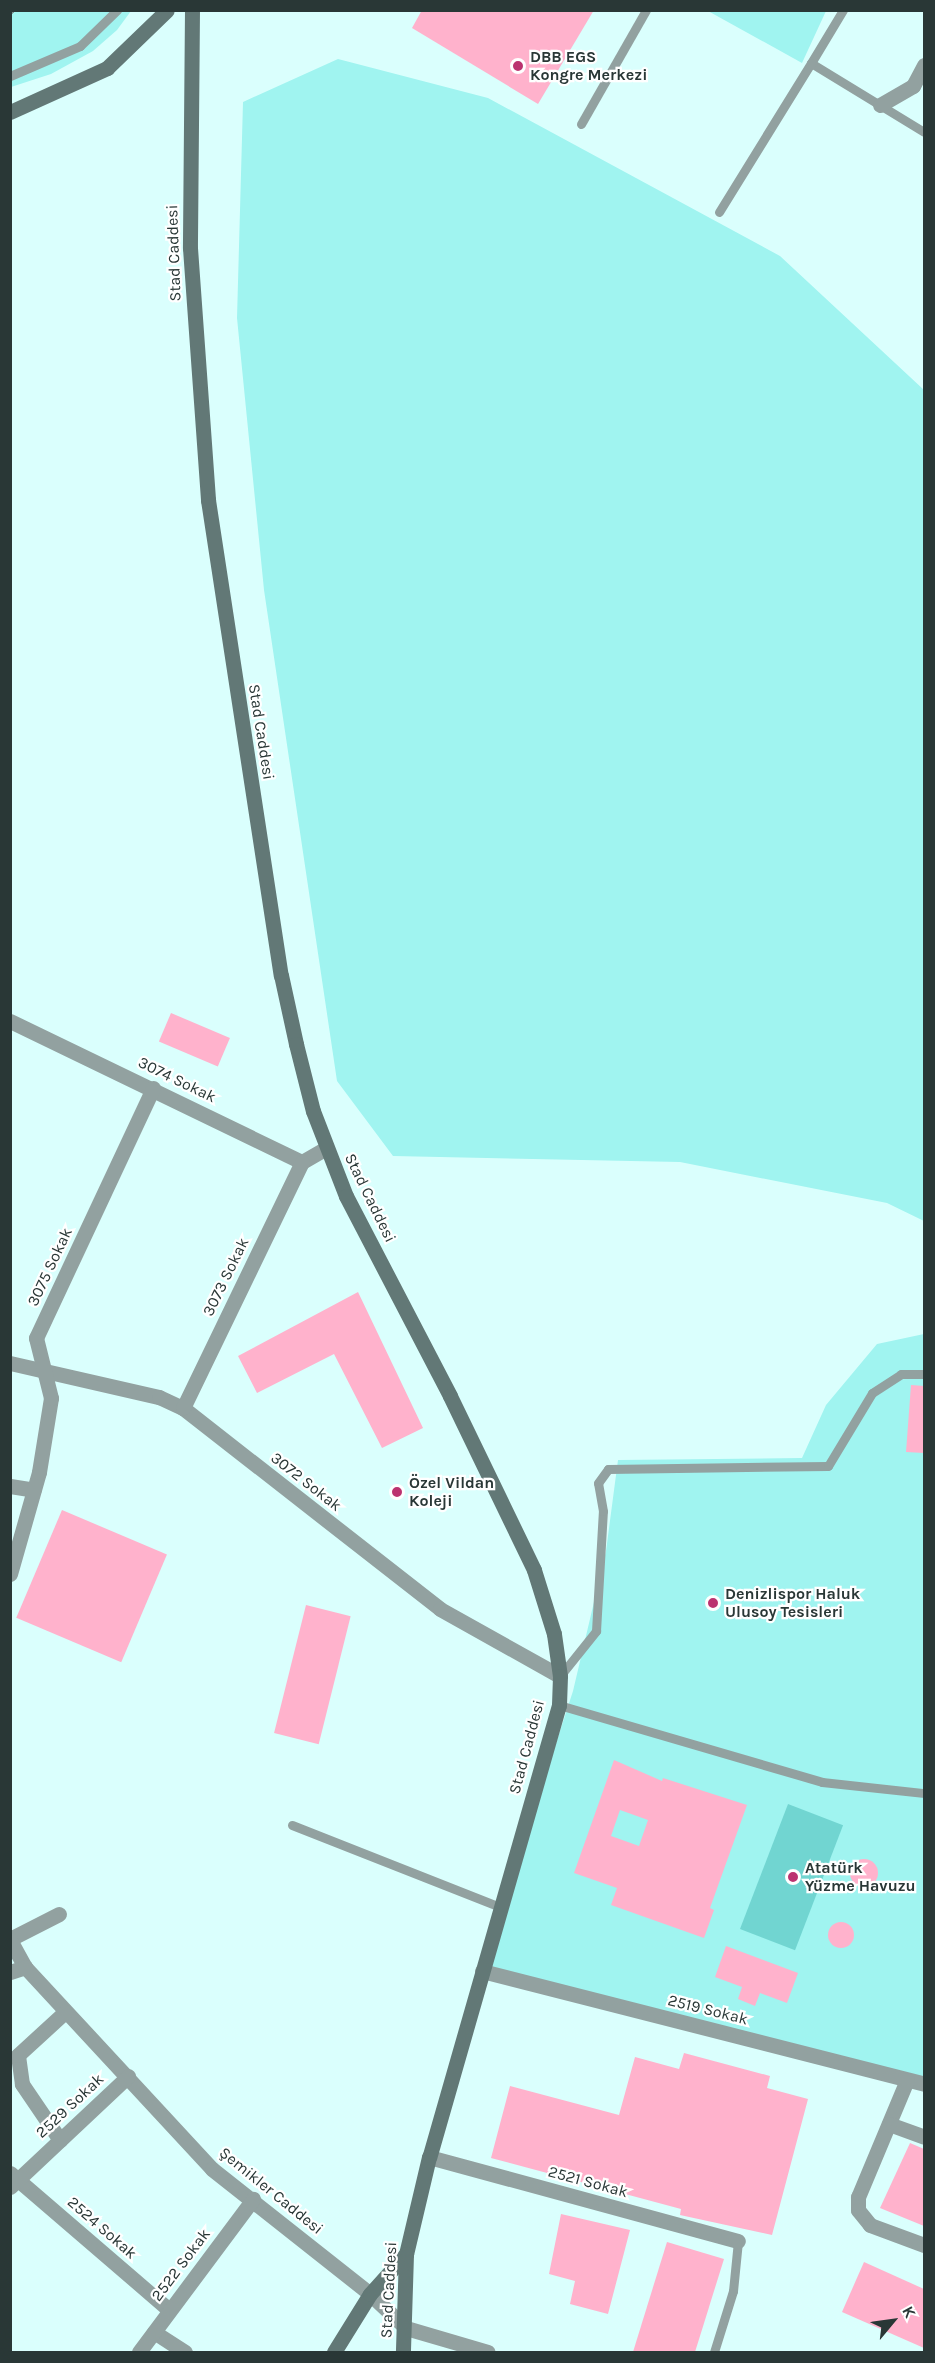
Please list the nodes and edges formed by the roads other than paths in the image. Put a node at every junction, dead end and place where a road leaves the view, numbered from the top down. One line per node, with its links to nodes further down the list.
1 (117, 10): 8 (lane)
2 (167, 10): 10 (street)
3 (192, 10): 16 (street, Stad Caddesi)
4 (646, 10): 11 (lane)
5 (843, 10): 6 (lane)
6 (811, 63): 9 (lane); 13 (lane)
7 (924, 64): 9 (street)
8 (10, 76)
9 (880, 105): 12 (lane)
10 (10, 112)
11 (581, 124)
12 (924, 132)
13 (719, 212)
14 (10, 1021): 15 (street, 3074 Sokak)
15 (153, 1088): 17 (street, 3074 Sokak); 19 (street, 3075 Sokak)
16 (326, 1148): 17 (street); 25 (street, Stad Caddesi)
17 (302, 1162): 21 (street, 3073 Sokak)
18 (10, 1363): 19 (street, 3072 Sokak)
19 (45, 1370): 21 (street, 3072 Sokak); 23 (street, 3075 Sokak)
20 (924, 1374): 25 (lane)
21 (183, 1408): 25 (street, 3072 Sokak)
22 (10, 1486): 23 (street)
23 (34, 1490): 24 (street, 3075 Sokak)
24 (10, 1574)
25 (560, 1676): 26 (street, Stad Caddesi)
26 (559, 1705): 27 (lane); 29 (street, Stad Caddesi)
27 (924, 1793)
28 (292, 1825): 29 (lane)
29 (500, 1906): 33 (street, Stad Caddesi)
30 (59, 1914): 31 (street)
31 (10, 1940): 32 (street, Şemikler Caddesi)
32 (18, 1970): 34 (street, Şemikler Caddesi)
33 (482, 1971): 36 (street, 2519 Sokak); 41 (street, Stad Caddesi)
34 (65, 2012): 35 (street, Şemikler Caddesi); 40 (street)
35 (128, 2076): 40 (street, 2529 Sokak); 43 (street, Şemikler Caddesi)
36 (907, 2080): 37 (street, 2519 Sokak); 38 (street)
37 (924, 2084)
38 (889, 2124): 39 (street); 45 (street)
39 (924, 2137)
40 (60, 2140): 42 (street, 2529 Sokak)
41 (429, 2157): 44 (street, 2521 Sokak); 46 (street, Stad Caddesi)
42 (13, 2180): 48 (street, 2524 Sokak)
43 (253, 2199): 47 (street, Şemikler Caddesi); 48 (street, 2522 Sokak)
44 (738, 2241): 56 (lane)
45 (924, 2245)
46 (406, 2254): 47 (street); 49 (street, Stad Caddesi)
47 (369, 2294): 49 (street, Şemikler Caddesi); 53 (street)
48 (170, 2310): 50 (street, 2522 Sokak)
49 (406, 2328): 54 (street, Stad Caddesi); 55 (street, Şemikler Caddesi)
50 (154, 2332): 51 (street, 2522 Sokak); 52 (street)
51 (139, 2352)
52 (185, 2352)
53 (334, 2352)
54 (403, 2352)
55 (488, 2352)
56 (714, 2352)

